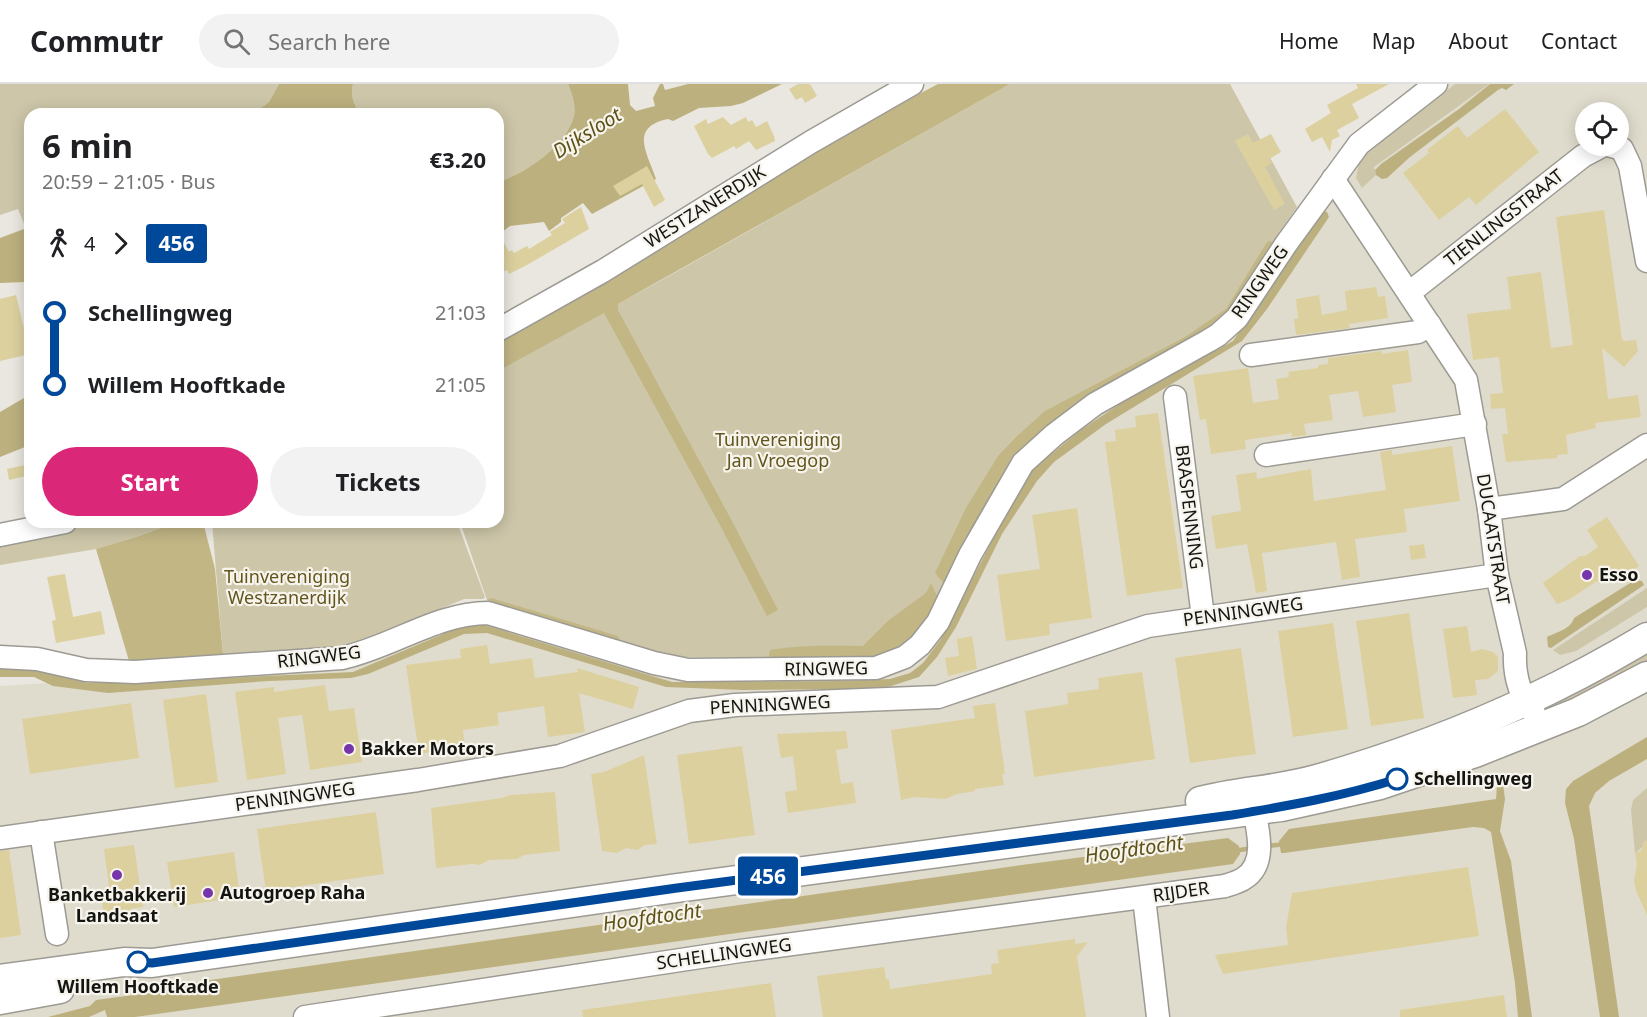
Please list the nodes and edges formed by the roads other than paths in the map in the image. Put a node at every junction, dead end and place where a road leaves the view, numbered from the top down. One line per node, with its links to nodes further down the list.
1 (912, 84): 9 (street, WESTZANERDIJK)
2 (1436, 84): 5 (street, RINGWEG)
3 (1583, 156): 7 (street, TIENLINGSTRAAT)
4 (1625, 156): 6 (street)
5 (1333, 179): 7 (street, DUCAATSTRAAT); 21 (street, RINGWEG)
6 (1647, 261)
7 (1409, 293): 8 (street, DUCAATSTRAAT)
8 (1430, 325): 10 (street); 12 (street, DUCAATSTRAAT)
9 (504, 327)
10 (1251, 355)
11 (1175, 397): 19 (street, BRASPENNING)
12 (1475, 424): 14 (street); 15 (street, DUCAATSTRAAT)
13 (1647, 446): 15 (street)
14 (1266, 455)
15 (1488, 509): 18 (street, DUCAATSTRAAT)
16 (36, 528): 17 (street)
17 (0, 535)
18 (1497, 576): 19 (street, PENNINGWEG); 23 (street, DUCAATSTRAAT)
19 (1203, 617): 26 (street, PENNINGWEG)
20 (1647, 637): 23 (main road)
21 (0, 657)
22 (1647, 676): 24 (main road)
23 (1533, 699): 24 (street, DUCAATSTRAAT); 25 (main road)
24 (1543, 725): 25 (main road)
25 (1252, 801): 28 (street, RIJDER); 30 (main road)
26 (41, 832): 27 (street, PENNINGWEG); 29 (street)
27 (0, 838)
28 (1144, 898): 33 (street, SCHELLINGWEG); 34 (street, RIJDER)
29 (57, 934)
30 (152, 963): 31 (main road); 32 (main road)
31 (0, 979)
32 (0, 1000)
33 (305, 1017)
34 (1158, 1017)

